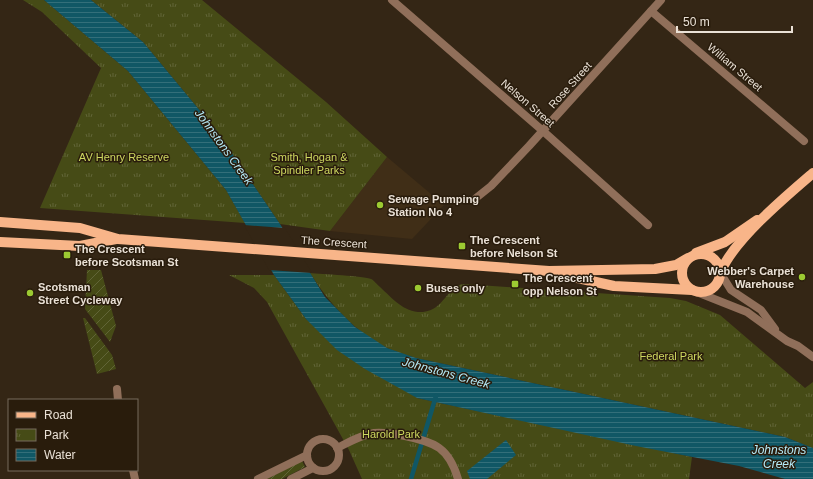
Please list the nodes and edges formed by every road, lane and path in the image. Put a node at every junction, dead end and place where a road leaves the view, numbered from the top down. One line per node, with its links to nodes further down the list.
1 (392, 0): 4 (street, Nelson Street)
2 (661, 0): 3 (street, Rose Street)
3 (651, 10): 4 (street, Rose Street); 5 (street, William Street)
4 (543, 131): 7 (street, Rose Street); 10 (street, Nelson Street)
5 (804, 140)
6 (813, 173): 8 (main road, The Crescent)
7 (476, 198)
8 (769, 212): 13 (main road, The Crescent); 15 (main road, The Crescent)
9 (0, 222): 11 (main road, The Crescent)
10 (648, 225)
11 (118, 239): 12 (main road, The Crescent); 14 (main road, The Crescent)
12 (0, 242)
13 (689, 258): 14 (main road, The Crescent); 15 (main road); 16 (main road)
14 (549, 271): 16 (main road, The Crescent)
15 (721, 272): 16 (main road); 17 (street)
16 (693, 290): 17 (street)
17 (778, 333): 18 (street)
18 (813, 357)
19 (117, 389): 20 (street)
20 (118, 399)
21 (337, 448): 22 (street); 23 (street); 26 (street)
22 (306, 455): 23 (street); 24 (street)
23 (313, 468): 25 (street)
24 (258, 479)
25 (291, 479)
26 (458, 479)

